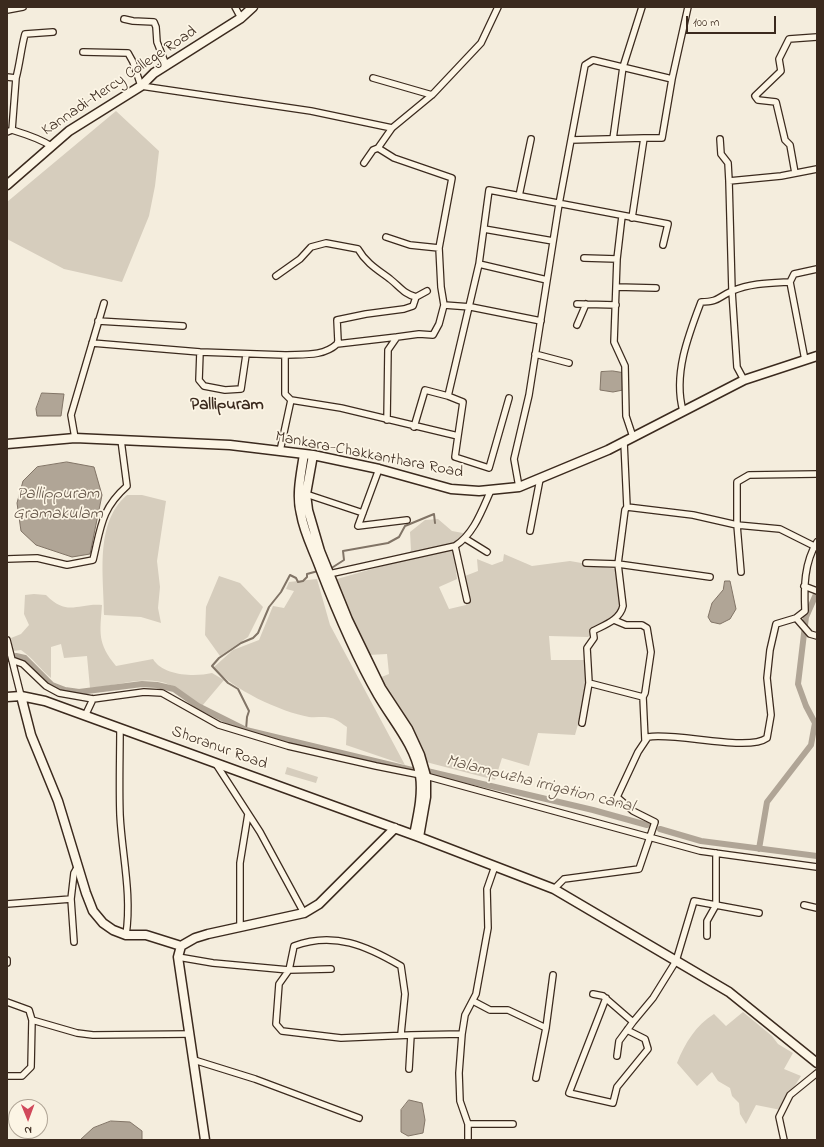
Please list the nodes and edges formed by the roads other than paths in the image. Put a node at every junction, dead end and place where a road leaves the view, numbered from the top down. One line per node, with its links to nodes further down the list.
1 (23, 7): 7 (street)
2 (235, 7): 8 (street)
3 (253, 7): 8 (main road, Kannadi-Mercy College Road)
4 (498, 7): 20 (street)
5 (642, 7): 14 (street)
6 (688, 7): 18 (street)
7 (7, 10)
8 (241, 18): 13 (main road, Kannadi-Mercy College Road)
9 (124, 19): 13 (street)
10 (53, 32): 16 (street)
11 (817, 37): 32 (street)
12 (83, 52): 19 (street)
13 (166, 65): 19 (main road, Kannadi-Mercy College Road)
14 (623, 67): 18 (street); 25 (street); 27 (street)
15 (7, 77): 16 (street)
16 (16, 78): 22 (street)
17 (372, 78): 20 (street)
18 (672, 78): 23 (street)
19 (141, 86): 21 (street); 28 (main road, Kannadi-Mercy College Road)
20 (432, 95): 21 (street)
21 (392, 128): 29 (street)
22 (9, 131): 28 (street)
23 (644, 138): 25 (street); 38 (street)
24 (530, 139): 35 (street)
25 (613, 139): 27 (street)
26 (720, 139): 33 (street)
27 (571, 140): 36 (street)
28 (51, 146): 34 (main road, Kannadi-Mercy College Road)
29 (378, 148): 30 (street); 43 (street)
30 (364, 163)
31 (817, 169): 32 (street)
32 (795, 174): 33 (street)
33 (729, 181): 54 (street)
34 (7, 185)
35 (519, 196): 36 (street); 39 (street)
36 (559, 204): 37 (street); 41 (street)
37 (622, 216): 38 (street); 45 (street)
38 (632, 218): 42 (street)
39 (484, 229): 41 (street); 46 (street)
40 (386, 237): 43 (street)
41 (553, 241): 49 (street)
42 (663, 245)
43 (439, 248): 59 (street)
44 (584, 258): 45 (street)
45 (617, 259): 51 (street)
46 (479, 264): 49 (street); 61 (street)
47 (817, 269): 50 (street)
48 (276, 276): 55 (street)
49 (547, 280): 63 (street)
50 (790, 282): 54 (street); 74 (street)
51 (616, 287): 52 (street); 60 (street)
52 (656, 288)
53 (427, 291): 55 (street)
54 (732, 291): 76 (street); 80 (street)
55 (416, 297): 68 (street)
56 (104, 302): 62 (street)
57 (577, 304): 58 (street)
58 (586, 304): 60 (street); 64 (street)
59 (444, 305): 61 (street); 66 (street)
60 (616, 305): 84 (street)
61 (470, 307): 63 (street); 77 (street)
62 (98, 321): 65 (street); 67 (street)
63 (541, 321): 70 (street)
64 (577, 325)
65 (183, 326)
66 (397, 337): 68 (street); 81 (street)
67 (92, 343): 69 (street); 85 (street)
68 (337, 344): 72 (street)
69 (200, 352): 71 (street); 71 (street)
70 (535, 354): 75 (street); 95 (street)
71 (246, 355): 72 (street)
72 (285, 355): 79 (street)
73 (817, 356): 74 (main road, Mankara-Chakkanthara Road)
74 (805, 360): 76 (main road, Mankara-Chakkanthara Road)
75 (569, 363)
76 (744, 380): 80 (main road, Mankara-Chakkanthara Road)
77 (448, 396): 82 (street); 83 (street)
78 (509, 398): 83 (street)
79 (291, 400): 81 (street); 89 (street)
80 (683, 412): 84 (main road, Mankara-Chakkanthara Road)
81 (387, 420): 82 (street)
82 (414, 427): 83 (street)
83 (458, 436)
84 (633, 437): 87 (main road, Mankara-Chakkanthara Road)
85 (75, 438): 86 (main road, Mankara-Chakkanthara Road); 88 (main road, Mankara-Chakkanthara Road)
86 (121, 440): 89 (main road, Mankara-Chakkanthara Road); 107 (street)
87 (624, 442): 94 (main road, Mankara-Chakkanthara Road); 98 (street)
88 (7, 444)
89 (280, 451): 90 (main road, Mankara-Chakkanthara Road)
90 (304, 454): 91 (main road, Mankara-Chakkanthara Road); 131 (main road)
91 (313, 456): 92 (main road, Mankara-Chakkanthara Road); 97 (main road)
92 (379, 469): 96 (main road, Mankara-Chakkanthara Road); 99 (street)
93 (817, 474): 101 (street)
94 (540, 479): 95 (main road, Mankara-Chakkanthara Road); 102 (street)
95 (519, 487): 96 (main road, Mankara-Chakkanthara Road)
96 (491, 490): 103 (street)
97 (306, 494): 99 (street); 111 (main road)
98 (627, 506): 101 (street); 109 (street)
99 (363, 513): 100 (street)
100 (407, 520)
101 (737, 524): 104 (street); 110 (street)
102 (530, 531)
103 (466, 539): 105 (street); 106 (street)
104 (816, 544): 113 (street)
105 (455, 546): 111 (street); 115 (street)
106 (487, 552)
107 (7, 559)
108 (586, 563): 109 (street)
109 (618, 564): 112 (street); 117 (street)
110 (741, 572)
111 (329, 574): 131 (main road)
112 (710, 577)
113 (804, 586): 114 (street); 116 (street)
114 (817, 591)
115 (467, 600)
116 (796, 618): 118 (street); 129 (street)
117 (614, 620): 121 (street); 124 (street)
118 (817, 636)
119 (7, 640): 120 (street)
120 (12, 660): 122 (street); 125 (street)
121 (589, 683): 124 (street); 127 (street)
122 (21, 696): 123 (main road, Shoranur Road); 126 (main road, Shoranur Road); 137 (main road)
123 (7, 697)
124 (643, 697): 129 (street)
125 (94, 699): 126 (street); 131 (street)
126 (85, 716): 128 (main road, Shoranur Road)
127 (582, 722)
128 (120, 728): 130 (main road, Shoranur Road); 149 (street)
129 (645, 740): 135 (street)
130 (216, 763): 132 (street); 133 (main road, Shoranur Road)
131 (423, 775): 134 (main road); 135 (street)
132 (248, 814): 146 (street); 148 (street)
133 (395, 828): 134 (main road, Shoranur Road); 146 (main road)
134 (416, 836): 138 (main road, Shoranur Road)
135 (648, 837): 136 (street); 140 (street)
136 (716, 853): 139 (street); 143 (street)
137 (78, 866): 141 (street); 149 (main road)
138 (495, 866): 140 (main road, Shoranur Road); 162 (street)
139 (817, 867)
140 (554, 889): 155 (main road, Shoranur Road)
141 (71, 899): 142 (street); 151 (street)
142 (7, 904)
143 (716, 905): 147 (street); 150 (street); 155 (street)
144 (804, 905): 145 (street)
145 (817, 908)
146 (304, 913): 148 (main road)
147 (759, 913)
148 (240, 927): 152 (main road)
149 (126, 935): 152 (main road)
150 (707, 936)
151 (74, 942)
152 (181, 946): 153 (main road)
153 (178, 957): 158 (street); 168 (main road)
154 (7, 960): 156 (street)
155 (676, 961): 165 (street); 174 (main road, Shoranur Road)
156 (7, 963)
157 (331, 969): 158 (street)
158 (289, 970): 169 (street); 169 (street)
159 (554, 975): 166 (street)
160 (593, 994): 161 (street)
161 (606, 998): 165 (street); 167 (street)
162 (472, 1001): 166 (street); 170 (street)
163 (7, 1002): 164 (street)
164 (32, 1020): 168 (street); 177 (street)
165 (633, 1022): 167 (street)
166 (546, 1028): 178 (street)
167 (627, 1030): 172 (street)
168 (190, 1034): 173 (main road)
169 (401, 1034): 171 (street)
170 (462, 1034): 171 (street); 180 (street)
171 (411, 1035): 175 (street)
172 (616, 1056)
173 (194, 1060): 179 (street); 182 (main road)
174 (817, 1063)
175 (409, 1069)
176 (817, 1073): 184 (street)
177 (7, 1076)
178 (536, 1078)
179 (359, 1118)
180 (468, 1124): 181 (street); 183 (street)
181 (513, 1124)
182 (205, 1140)
183 (468, 1140)
184 (784, 1140)

